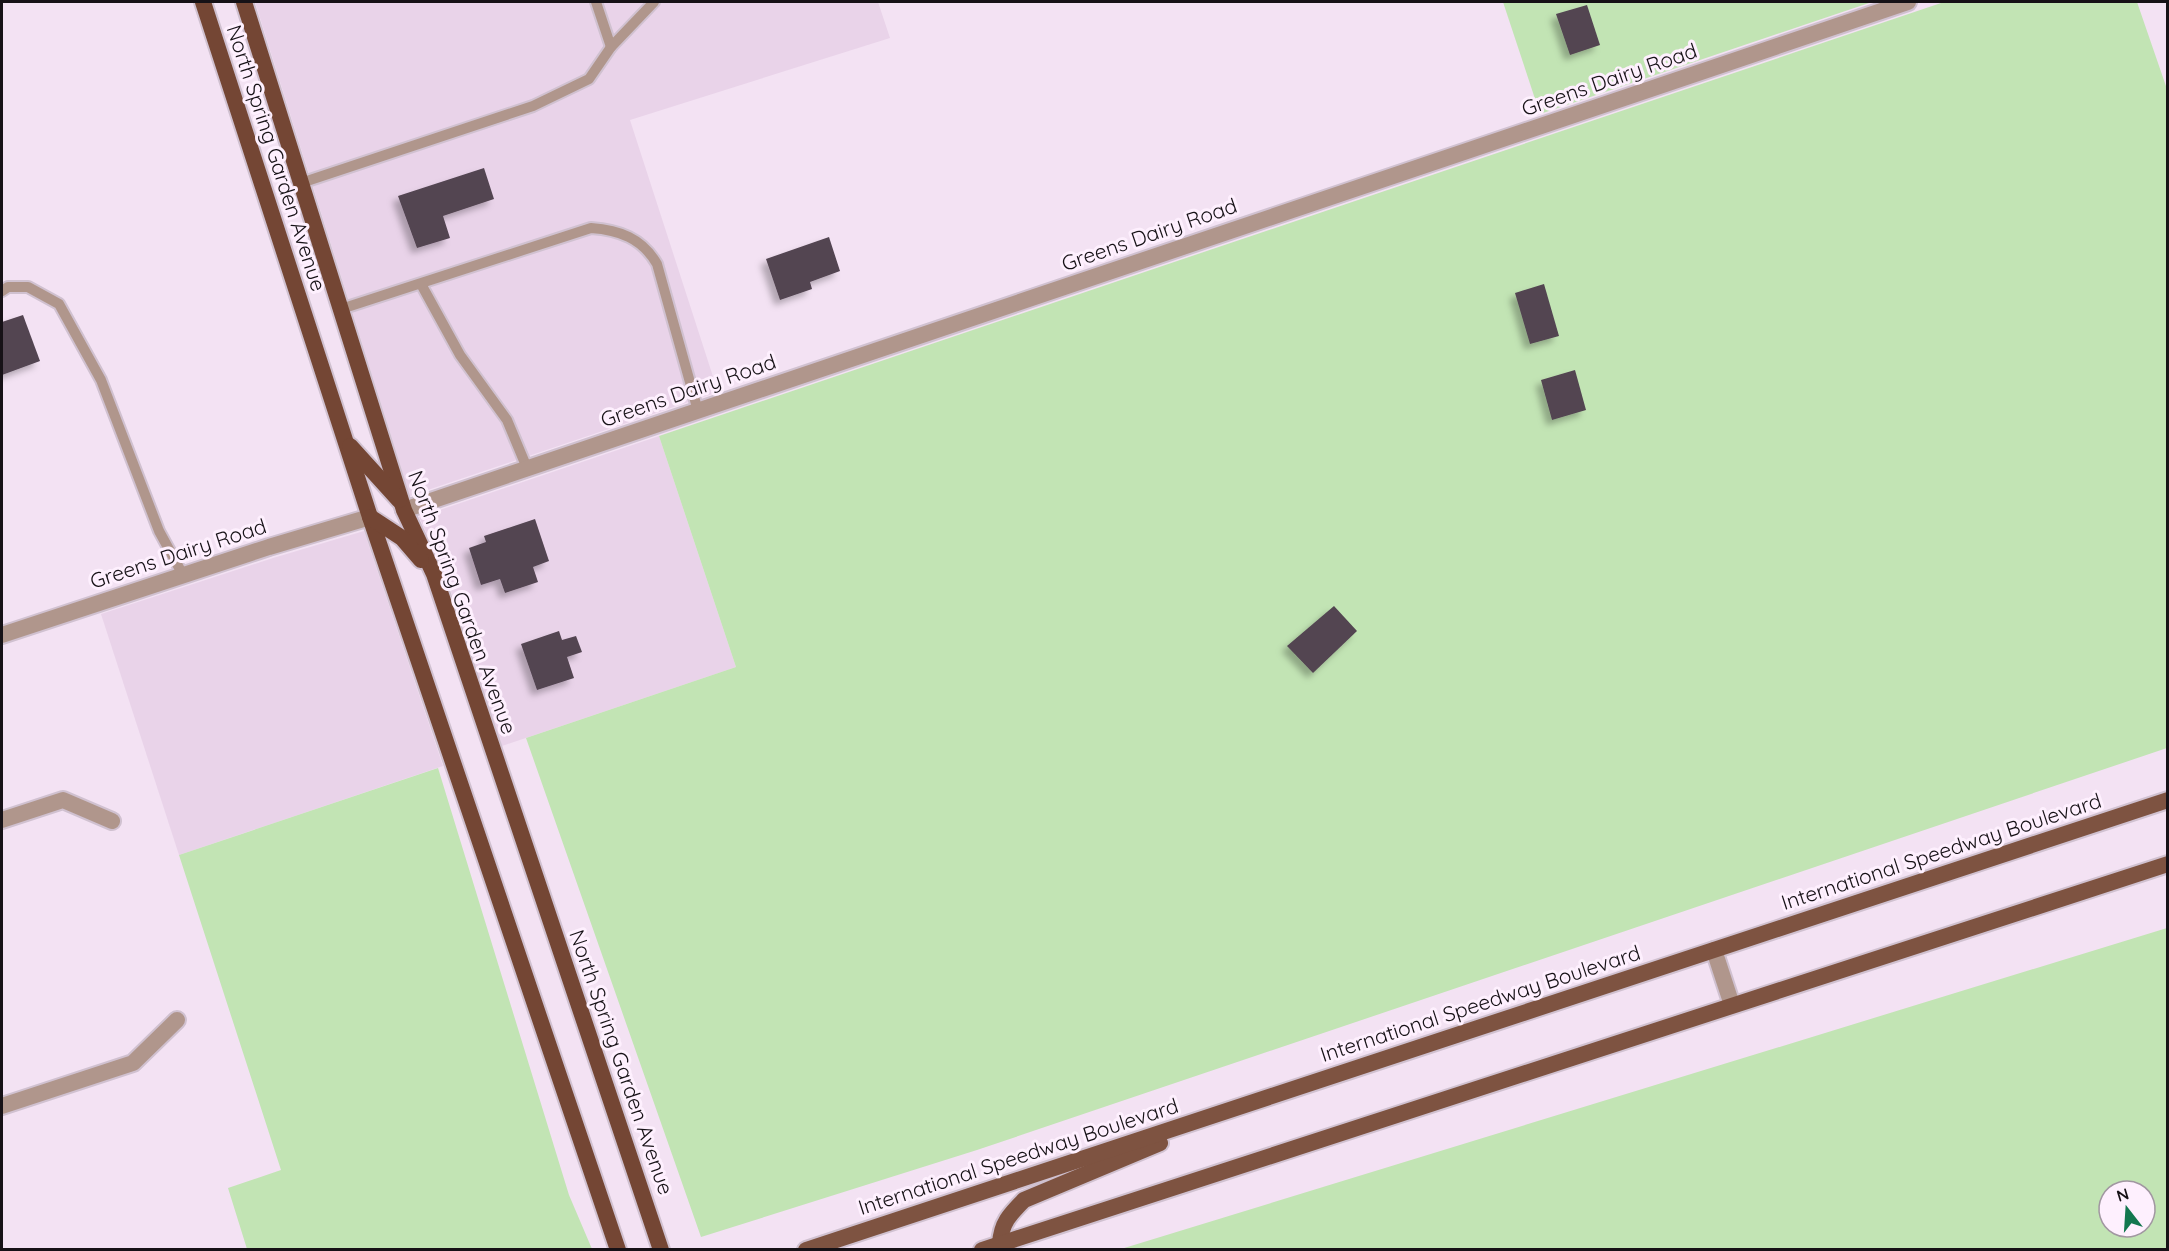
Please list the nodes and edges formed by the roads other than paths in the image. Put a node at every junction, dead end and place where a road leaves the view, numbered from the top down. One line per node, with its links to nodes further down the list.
1 (203, 2): 12 (highway, North Spring Garden Avenue)
2 (244, 2): 7 (highway, North Spring Garden Avenue)
3 (596, 2): 6 (lane)
4 (654, 2): 6 (lane)
5 (1908, 2): 11 (street, Greens Dairy Road)
6 (611, 47): 7 (lane)
7 (301, 183): 10 (highway, North Spring Garden Avenue)
8 (421, 284): 10 (lane); 11 (lane); 13 (lane)
9 (2, 291): 17 (lane)
10 (341, 309): 14 (highway, North Spring Garden Avenue)
11 (698, 411): 13 (street, Greens Dairy Road)
12 (345, 441): 14 (highway); 15 (highway, North Spring Garden Avenue)
13 (527, 468): 14 (street, Greens Dairy Road)
14 (404, 510): 16 (highway, North Spring Garden Avenue)
15 (370, 517): 16 (highway); 17 (street, Greens Dairy Road); 29 (highway, North Spring Garden Avenue)
16 (434, 574): 30 (highway, North Spring Garden Avenue)
17 (183, 575): 18 (street, Greens Dairy Road)
18 (2, 635)
19 (2168, 800): 23 (main road, International Speedway Boulevard)
20 (2, 820): 21 (street)
21 (112, 821)
22 (2168, 864): 24 (main road)
23 (1714, 950): 24 (street); 26 (main road, International Speedway Boulevard)
24 (1732, 1005): 28 (main road)
25 (177, 1020): 27 (street)
26 (1268, 1097): 28 (main road); 31 (main road, International Speedway Boulevard)
27 (2, 1106)
28 (1001, 1247): 32 (main road)
29 (618, 1250)
30 (661, 1250)
31 (806, 1250)
32 (982, 1250)

